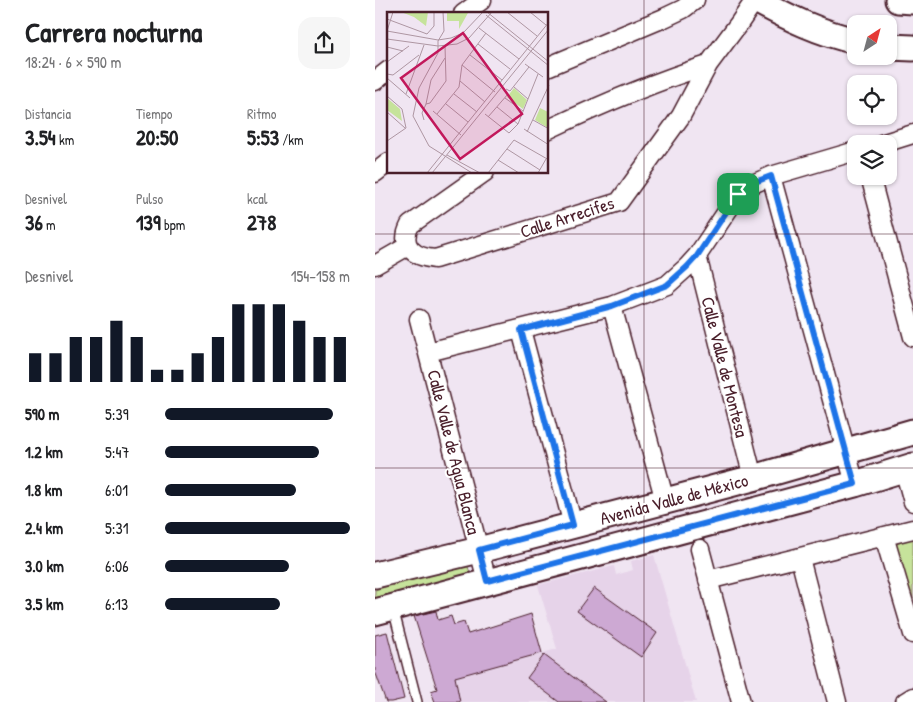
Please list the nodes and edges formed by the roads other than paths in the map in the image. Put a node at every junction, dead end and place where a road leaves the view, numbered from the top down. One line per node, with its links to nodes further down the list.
1 (482, 0): 6 (street)
2 (695, 0): 11 (street)
3 (756, 0): 7 (street); 10 (street, Calle Arrecifes)
4 (899, 0): 5 (street)
5 (913, 1)
6 (466, 12)
7 (847, 39)
8 (897, 47): 9 (street)
9 (913, 48)
10 (708, 65): 14 (street); 23 (street, Calle Arrecifes)
11 (549, 66)
12 (387, 72): 13 (street)
13 (375, 81)
14 (549, 129)
15 (913, 134): 16 (street)
16 (897, 139)
17 (847, 154): 21 (street)
18 (387, 164): 19 (street)
19 (375, 173)
20 (482, 174): 23 (street)
21 (771, 176): 24 (street); 32 (street)
22 (871, 185): 29 (street)
23 (408, 246): 25 (street)
24 (697, 256): 26 (street); 34 (street, Calle Valle de Montesa)
25 (375, 265)
26 (612, 306): 28 (street); 36 (street)
27 (419, 319): 30 (street, Calle Valle de Agua Blanca)
28 (521, 330): 30 (street); 38 (street)
29 (913, 337)
30 (428, 352): 42 (street, Calle Valle de Agua Blanca)
31 (913, 432): 32 (street, Avenida Valle de México)
32 (847, 450): 34 (street, Avenida Valle de México); 35 (street)
33 (908, 468): 35 (street, Avenida Valle de México); 37 (street)
34 (753, 478): 36 (street, Avenida Valle de México)
35 (855, 484): 46 (street, Avenida Valle de México)
36 (665, 501): 38 (street, Avenida Valle de México)
37 (913, 502)
38 (573, 525): 42 (street, Avenida Valle de México)
39 (913, 530): 40 (street)
40 (884, 536): 43 (street); 48 (street)
41 (700, 549): 45 (street)
42 (479, 550): 44 (street, Avenida Valle de México); 46 (street, Calle Valle de Agua Blanca)
43 (799, 558): 45 (street); 52 (street)
44 (375, 575)
45 (709, 580): 51 (street)
46 (487, 581): 47 (street, Avenida Valle de México)
47 (384, 610): 50 (lane)
48 (913, 634)
49 (913, 697): 53 (street)
50 (417, 702)
51 (741, 702)
52 (837, 702)
53 (905, 702)

